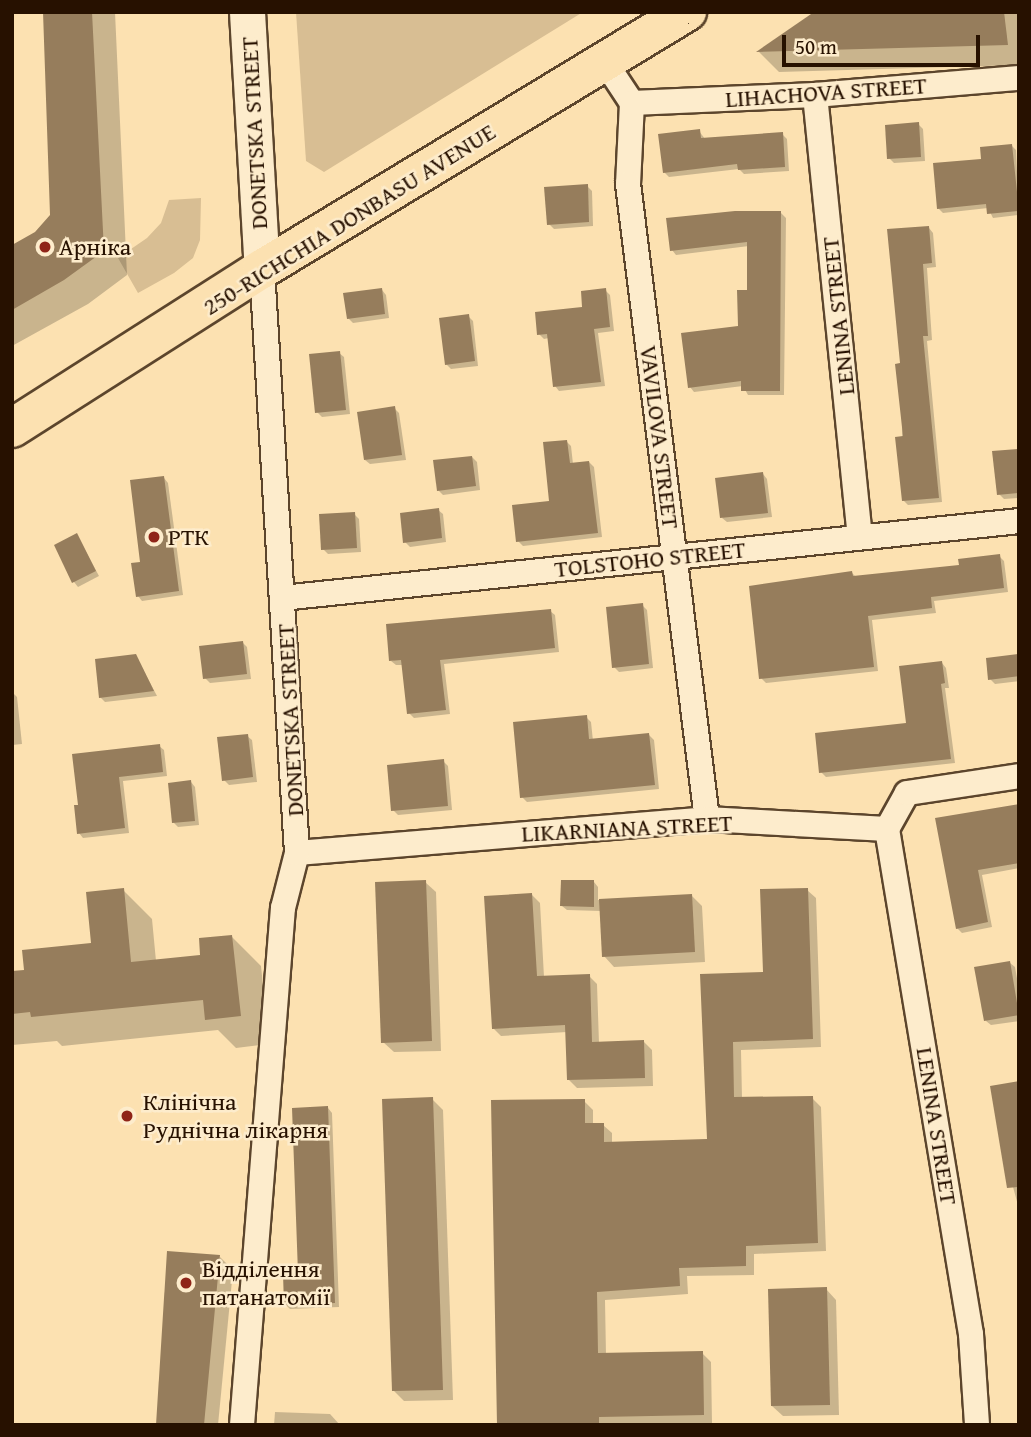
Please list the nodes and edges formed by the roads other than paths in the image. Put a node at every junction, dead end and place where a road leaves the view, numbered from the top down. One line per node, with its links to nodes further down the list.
1 (247, 12): 7 (main road, DONETSKA STREET)
2 (687, 12): 3 (main road, 250-RICHCHIA DONBASU AVENUE)
3 (605, 62): 6 (street); 7 (main road, 250-RICHCHIA DONBASU AVENUE)
4 (1019, 78): 5 (street, LIHACHOVA STREET)
5 (815, 95): 6 (street, LIHACHOVA STREET); 10 (street, LENINA STREET)
6 (632, 103): 11 (street, VAVILOVA STREET)
7 (262, 269): 8 (main road, 250-RICHCHIA DONBASU AVENUE); 12 (street, DONETSKA STREET)
8 (12, 428)
9 (1019, 522): 10 (street, TOLSTOHO STREET)
10 (860, 536): 11 (street, TOLSTOHO STREET)
11 (675, 557): 12 (street, TOLSTOHO STREET); 14 (street, VAVILOVA STREET)
12 (282, 598): 16 (street, DONETSKA STREET)
13 (1019, 776): 15 (street)
14 (706, 819): 15 (street, LIKARNIANA STREET); 16 (street, LIKARNIANA STREET)
15 (887, 829): 18 (street, LENINA STREET)
16 (297, 853): 17 (street, DONETSKA STREET)
17 (242, 1425)
18 (977, 1425)

